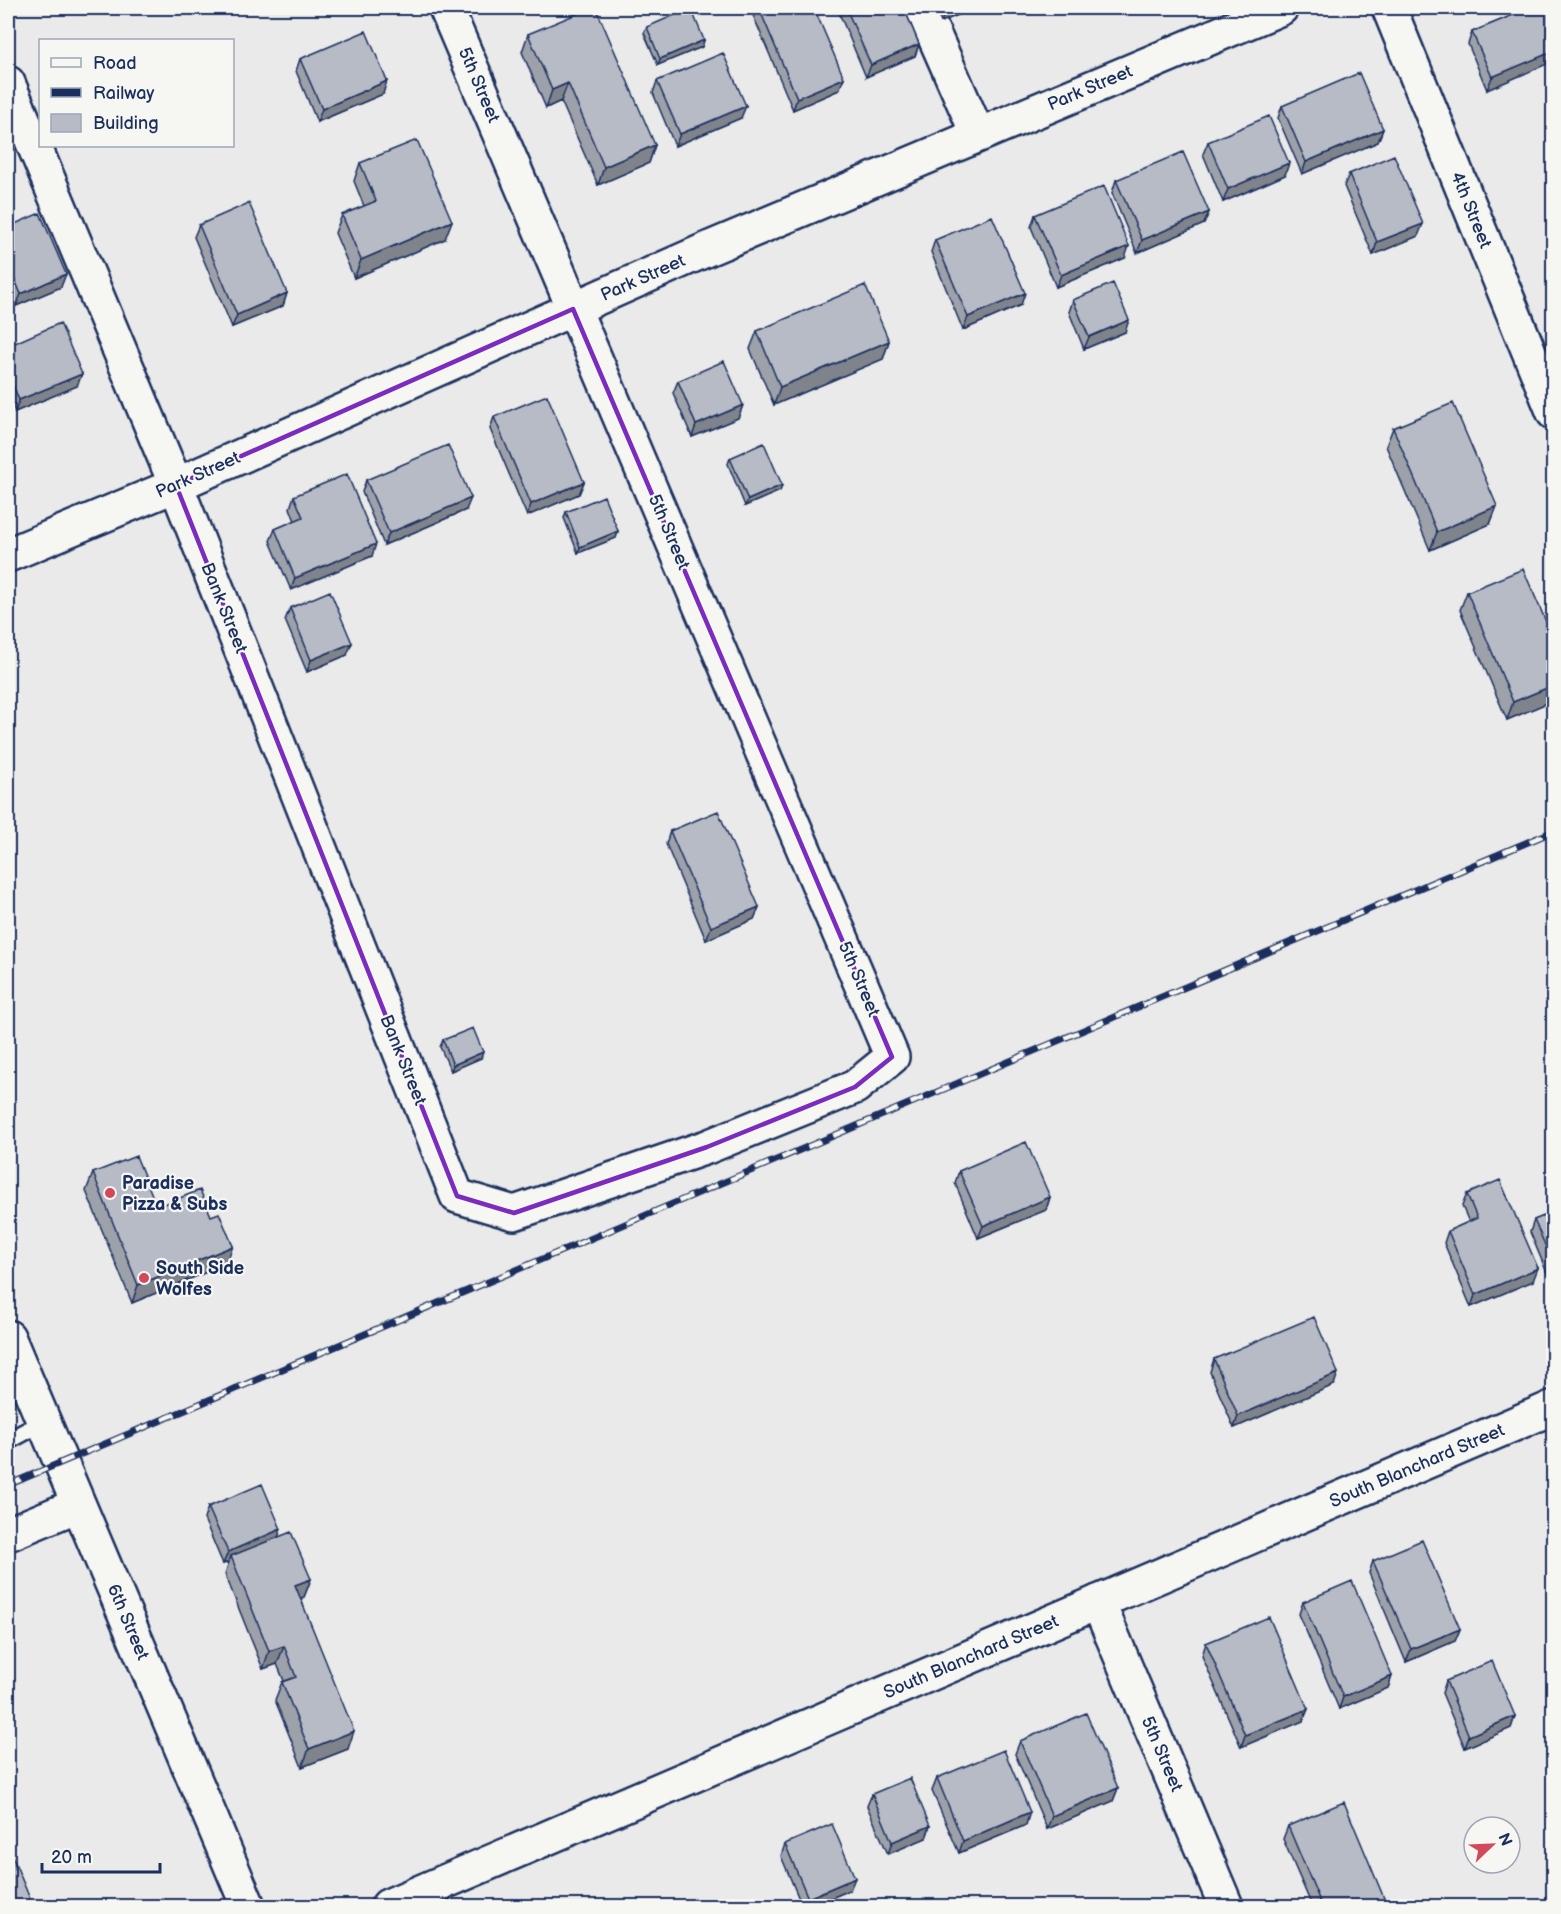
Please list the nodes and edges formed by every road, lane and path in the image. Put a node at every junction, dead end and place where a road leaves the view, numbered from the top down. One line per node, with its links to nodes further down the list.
1 (446, 8): 7 (street, 5th Street)
2 (922, 8): 6 (street)
3 (1281, 8): 6 (street, Park Street)
4 (1389, 8): 8 (street, 4th Street)
5 (8, 82): 9 (street)
6 (978, 135): 7 (street, Park Street)
7 (573, 309): 9 (street, Park Street); 11 (street, 5th Street)
8 (1554, 413)
9 (176, 485): 10 (street, Park Street); 11 (street, Bank Street)
10 (8, 555)
11 (892, 1057)
12 (8, 1337): 14 (street, 6th Street)
13 (1554, 1407): 18 (street, South Blanchard Street)
14 (43, 1422): 15 (lane); 16 (street, 6th Street)
15 (8, 1441)
16 (78, 1505): 17 (street); 19 (street, 6th Street)
17 (8, 1534)
18 (1098, 1602): 20 (street, South Blanchard Street); 21 (street, 5th Street)
19 (248, 1906)
20 (387, 1906)
21 (1226, 1906)

